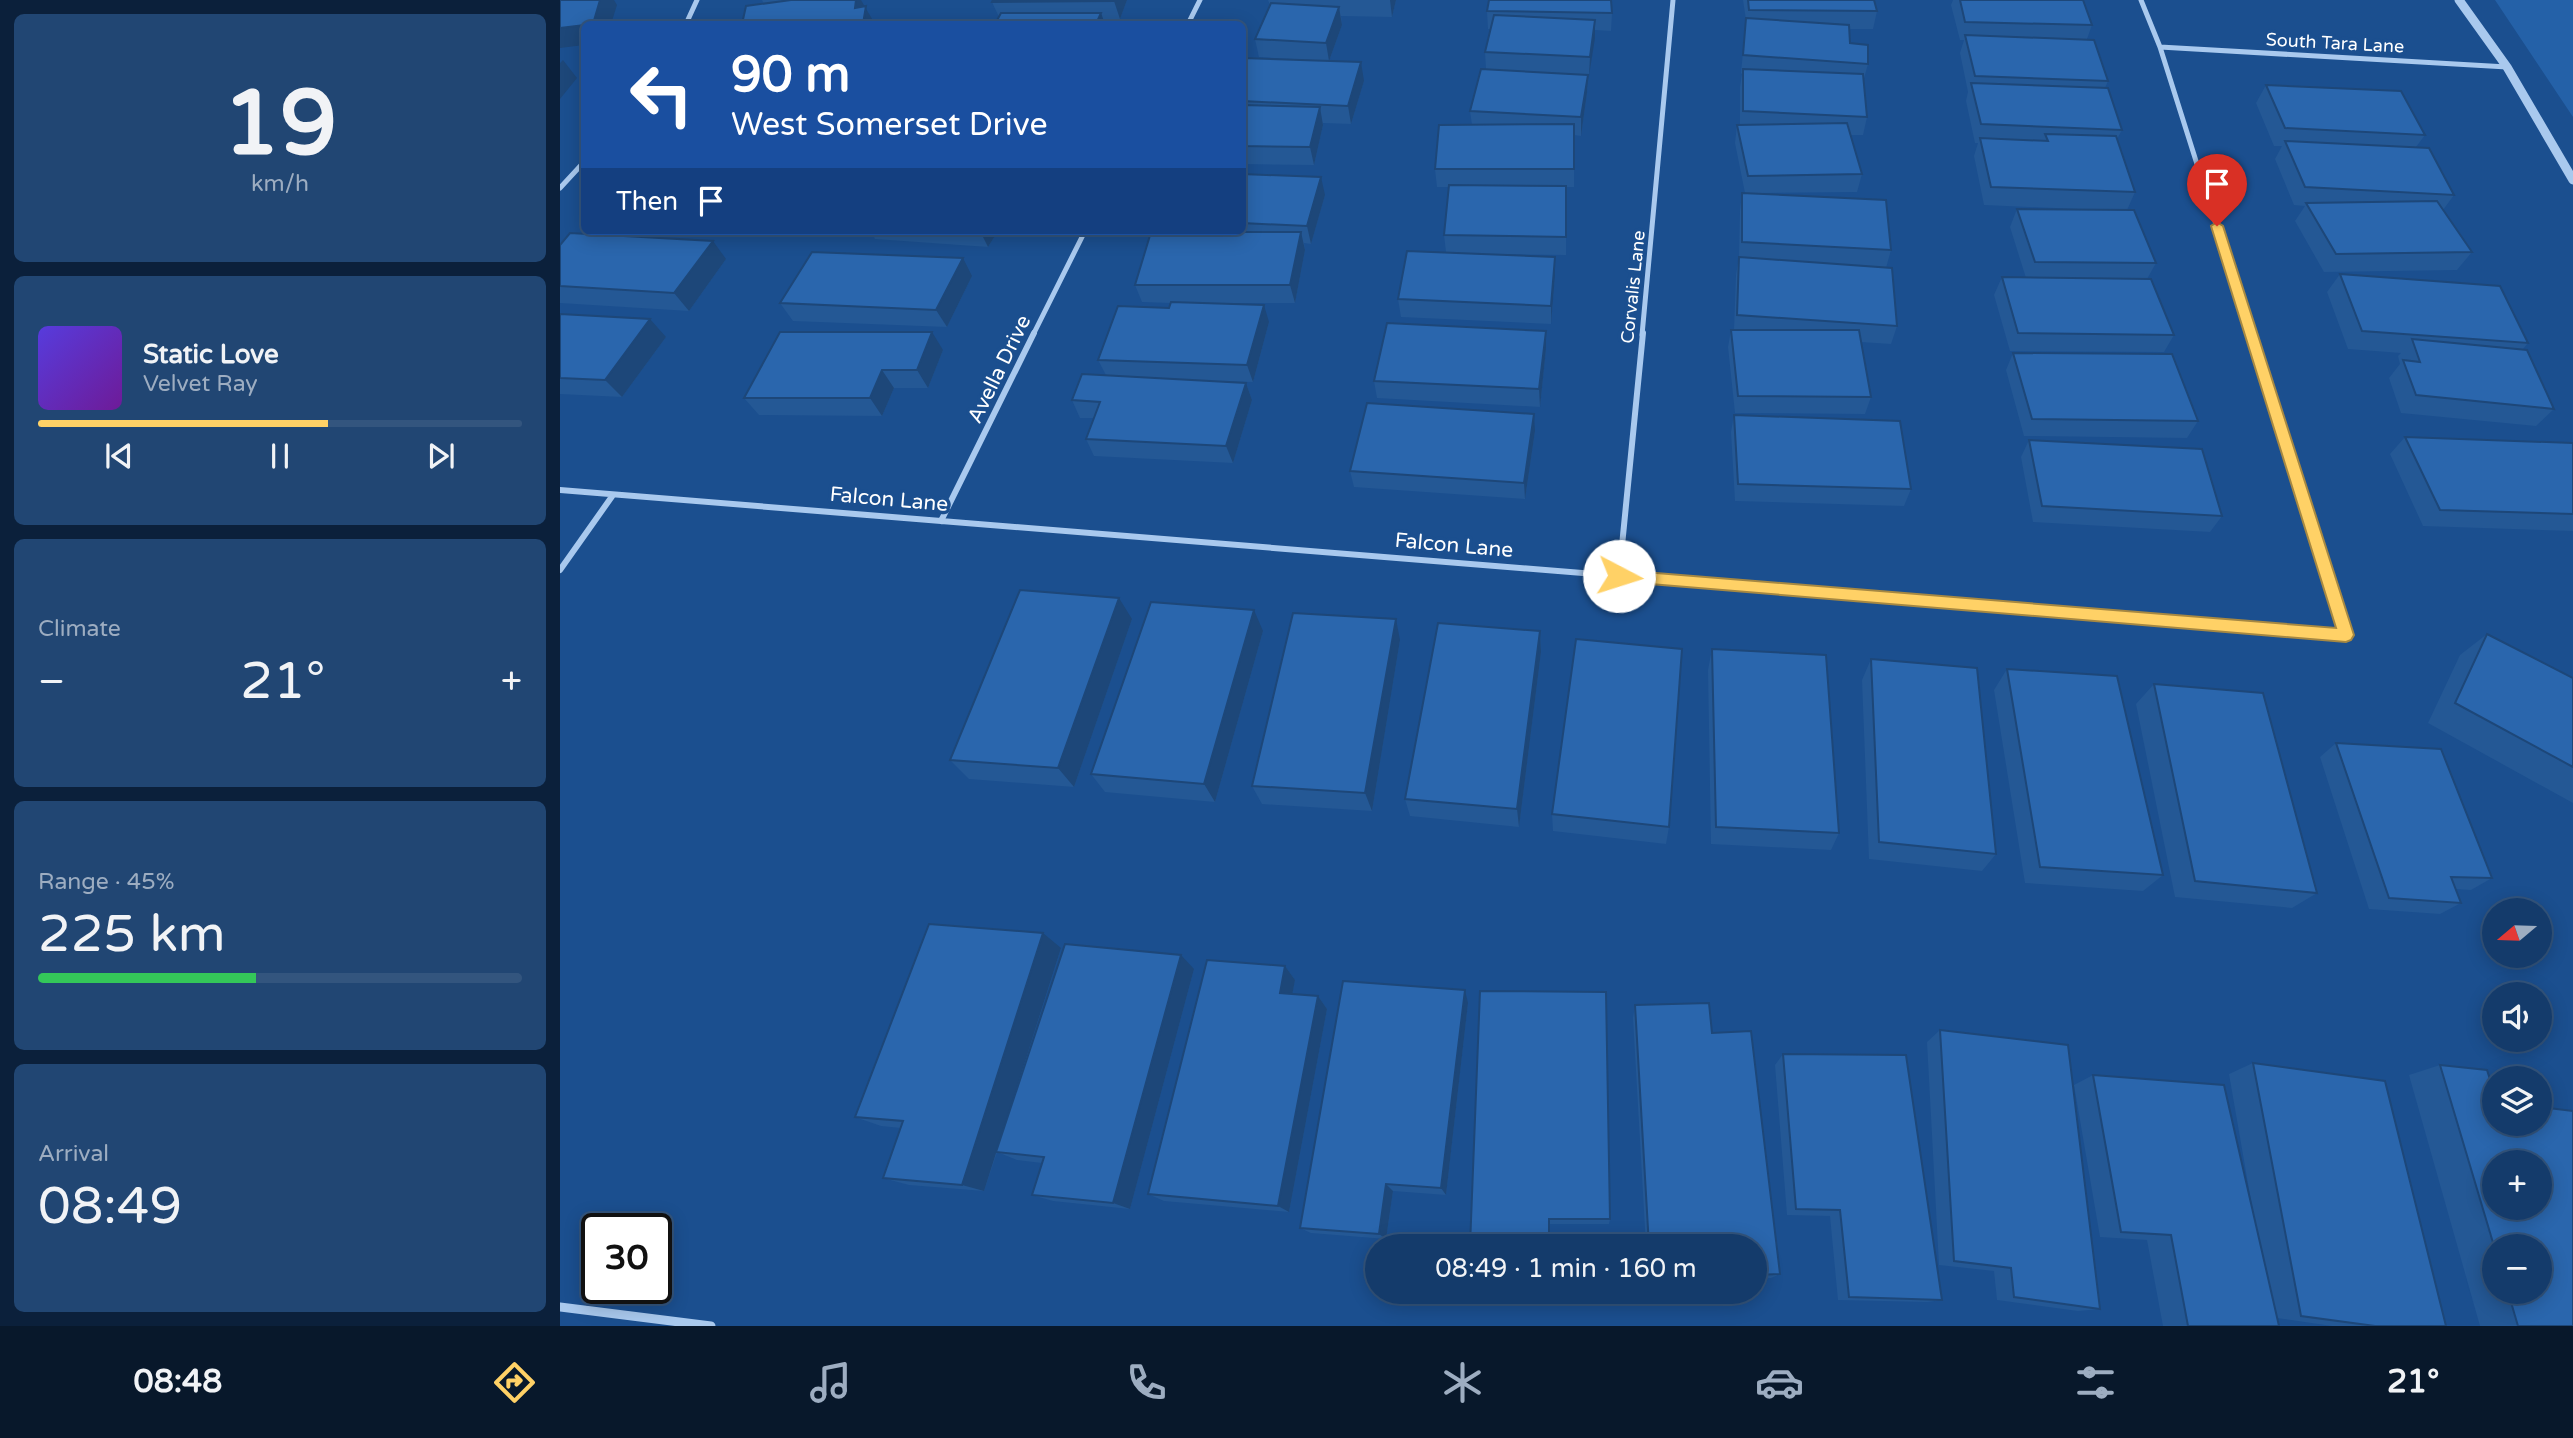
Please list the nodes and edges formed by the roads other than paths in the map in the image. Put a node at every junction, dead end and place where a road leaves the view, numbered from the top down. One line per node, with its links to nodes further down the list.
1 (697, 0): 6 (street)
2 (1200, 0): 7 (street)
3 (1673, 0): 18 (street, Corvalis Lane)
4 (2141, 0): 8 (street)
5 (2459, 0): 9 (street)
6 (687, 21)
7 (1190, 21)
8 (2160, 47): 9 (street, South Tara Lane); 18 (street, Falcon Lane)
9 (2507, 67): 11 (street)
10 (581, 165): 12 (street)
11 (2573, 180)
12 (560, 188)
13 (1083, 235): 16 (street, Avella Drive)
14 (560, 490): 15 (street, Falcon Lane)
15 (614, 495): 16 (street, Falcon Lane); 17 (street)
16 (941, 521): 18 (street, Falcon Lane)
17 (560, 570)
18 (1619, 576)
19 (560, 1307): 20 (street)
20 (711, 1326)

